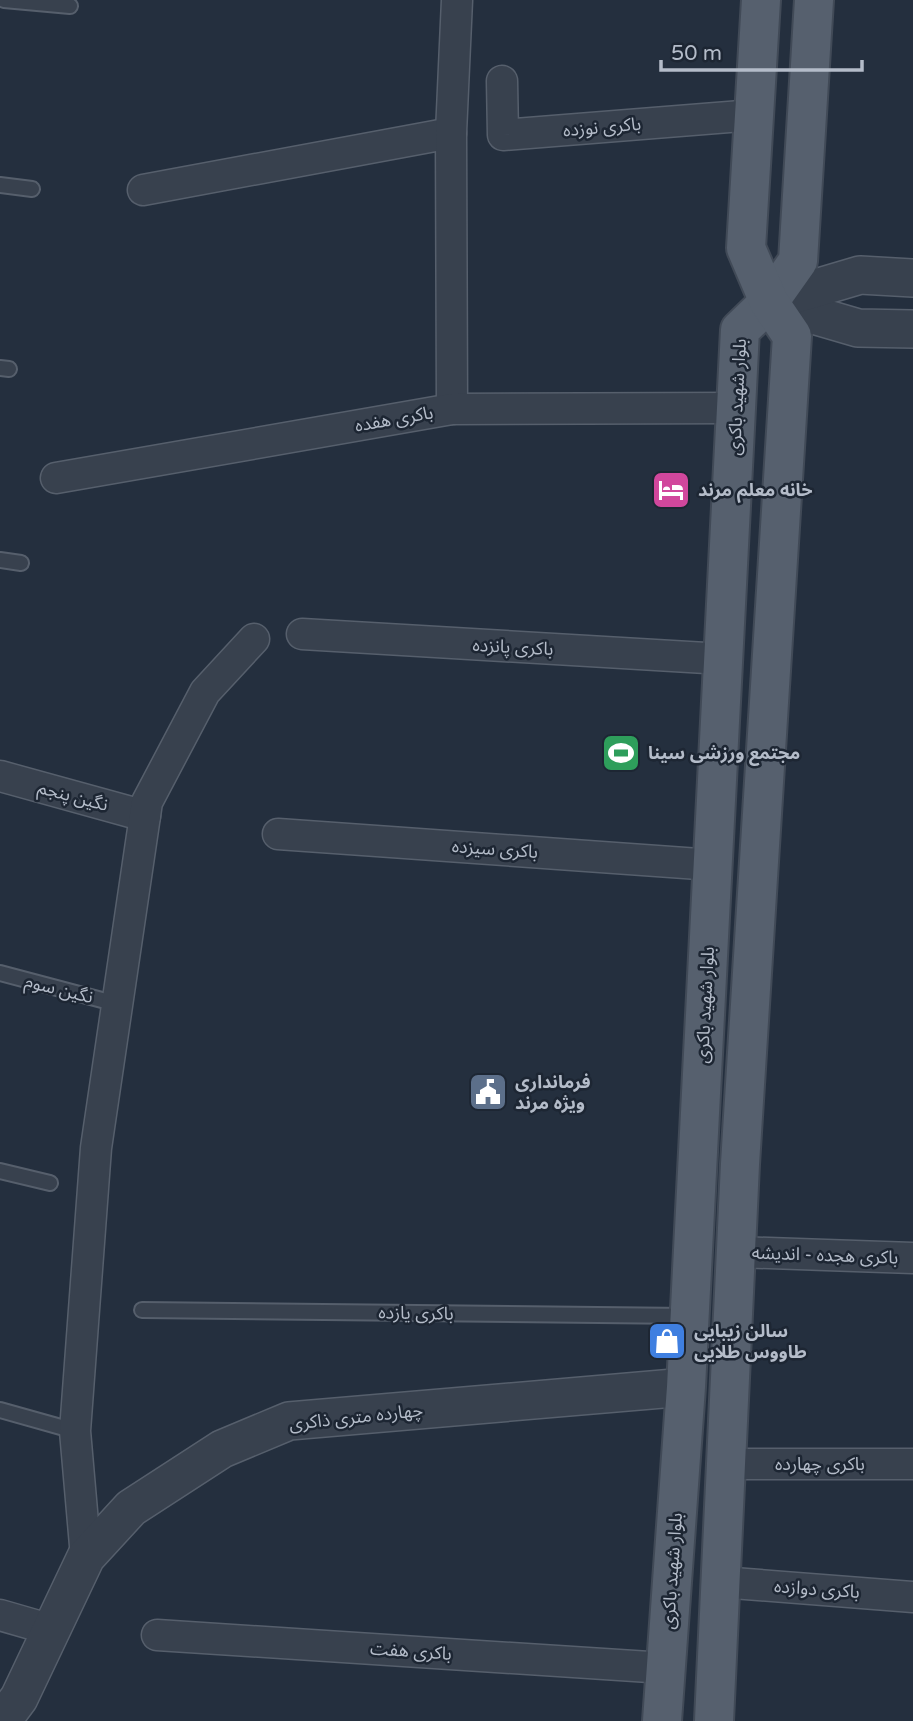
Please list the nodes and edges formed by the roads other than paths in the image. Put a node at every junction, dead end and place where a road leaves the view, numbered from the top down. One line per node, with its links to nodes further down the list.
1 (4, 0): 5 (lane)
2 (457, 0): 8 (street)
3 (761, 0): 7 (main road)
4 (814, 0): 13 (main road, بلوار شهید باکری)
5 (70, 6)
6 (502, 81): 7 (street, باکری نوزده)
7 (754, 115): 13 (main road)
8 (451, 133): 11 (street); 16 (street)
9 (0, 185): 10 (lane)
10 (32, 189)
11 (143, 190)
12 (913, 278): 13 (street)
13 (769, 302): 14 (street); 15 (main road, بلوار شهید باکری); 31 (main road)
14 (913, 329)
15 (736, 408): 16 (street, باکری هفده); 22 (main road, بلوار شهید باکری)
16 (452, 409): 17 (street, باکری هفده)
17 (56, 478)
18 (0, 560): 19 (lane)
19 (20, 563)
20 (302, 634): 22 (street, باکری پانزده)
21 (254, 639): 24 (street)
22 (723, 659): 26 (main road, بلوار شهید باکری)
23 (0, 776): 24 (street, نگین پنجم)
24 (145, 816): 28 (street)
25 (278, 834): 26 (street, باکری سیزده)
26 (713, 865): 34 (main road, بلوار شهید باکری)
27 (0, 974): 28 (lane, نگین سوم)
28 (117, 1004): 37 (street)
29 (0, 1171): 30 (lane)
30 (50, 1183)
31 (737, 1252): 32 (street, باکری هجده - اندیشه); 38 (main road)
32 (913, 1258)
33 (142, 1310): 34 (lane, باکری یازده)
34 (689, 1316): 35 (main road, بلوار شهید باکری)
35 (685, 1387): 40 (street, چهارده متری ذاکری); 46 (main road, بلوار شهید باکری)
36 (0, 1410): 37 (lane)
37 (75, 1431): 40 (street)
38 (726, 1464): 39 (street, باکری چهارده); 41 (main road)
39 (913, 1464)
40 (86, 1557): 44 (street, چهارده متری ذاکری)
41 (720, 1581): 42 (street, باکری دوازده); 49 (main road)
42 (913, 1597)
43 (0, 1615): 44 (street)
44 (52, 1630): 47 (street, چهارده متری ذاکری)
45 (157, 1635): 46 (street, باکری هفت)
46 (666, 1668): 48 (main road, بلوار شهید باکری)
47 (2, 1721)
48 (662, 1721)
49 (714, 1721)

